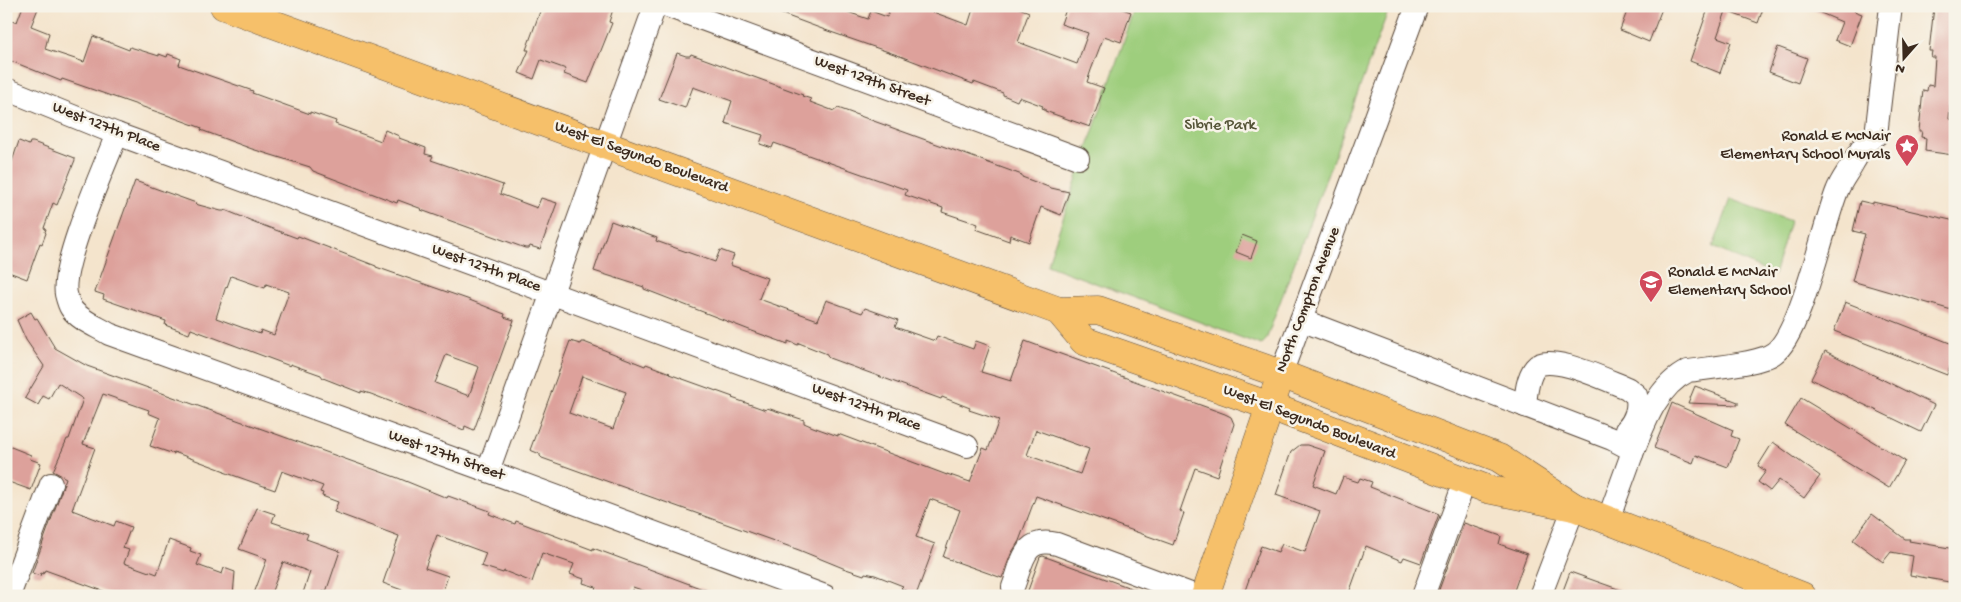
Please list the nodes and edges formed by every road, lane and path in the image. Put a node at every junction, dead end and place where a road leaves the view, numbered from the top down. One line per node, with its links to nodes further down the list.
1 (224, 6): 8 (main road, West El Segundo Boulevard)
2 (656, 6): 8 (street)
3 (667, 6): 9 (street, West 129th Street)
4 (1417, 6): 12 (street, North Compton Avenue)
5 (1892, 6): 18 (street)
6 (6, 89): 7 (street, West 127th Place)
7 (117, 134): 10 (street, West 127th Place); 19 (street, West 127th Street)
8 (605, 145): 10 (street); 11 (main road, West El Segundo Boulevard)
9 (1078, 158)
10 (552, 293): 17 (street, West 127th Place); 19 (street)
11 (1059, 311): 13 (main road, West El Segundo Boulevard); 14 (main road, West El Segundo Boulevard)
12 (1302, 320): 13 (street, North Compton Avenue); 15 (street)
13 (1281, 374): 14 (main road, North Compton Avenue); 22 (main road, West El Segundo Boulevard)
14 (1270, 406): 20 (main road, West El Segundo Boulevard); 28 (main road, North Compton Avenue)
15 (1525, 406): 16 (street); 16 (street)
16 (1612, 439): 18 (street)
17 (967, 446)
18 (1632, 454): 23 (street)
19 (488, 470): 26 (street, West 127th Street)
20 (1465, 481): 22 (main road, West El Segundo Boulevard); 29 (street)
21 (51, 484): 25 (street)
22 (1574, 507): 23 (main road, West El Segundo Boulevard); 30 (street)
23 (1608, 520): 31 (main road, West El Segundo Boulevard)
24 (1013, 587): 27 (street)
25 (10, 596)
26 (825, 596)
27 (1196, 596)
28 (1205, 596)
29 (1423, 596)
30 (1540, 596)
31 (1802, 596)

